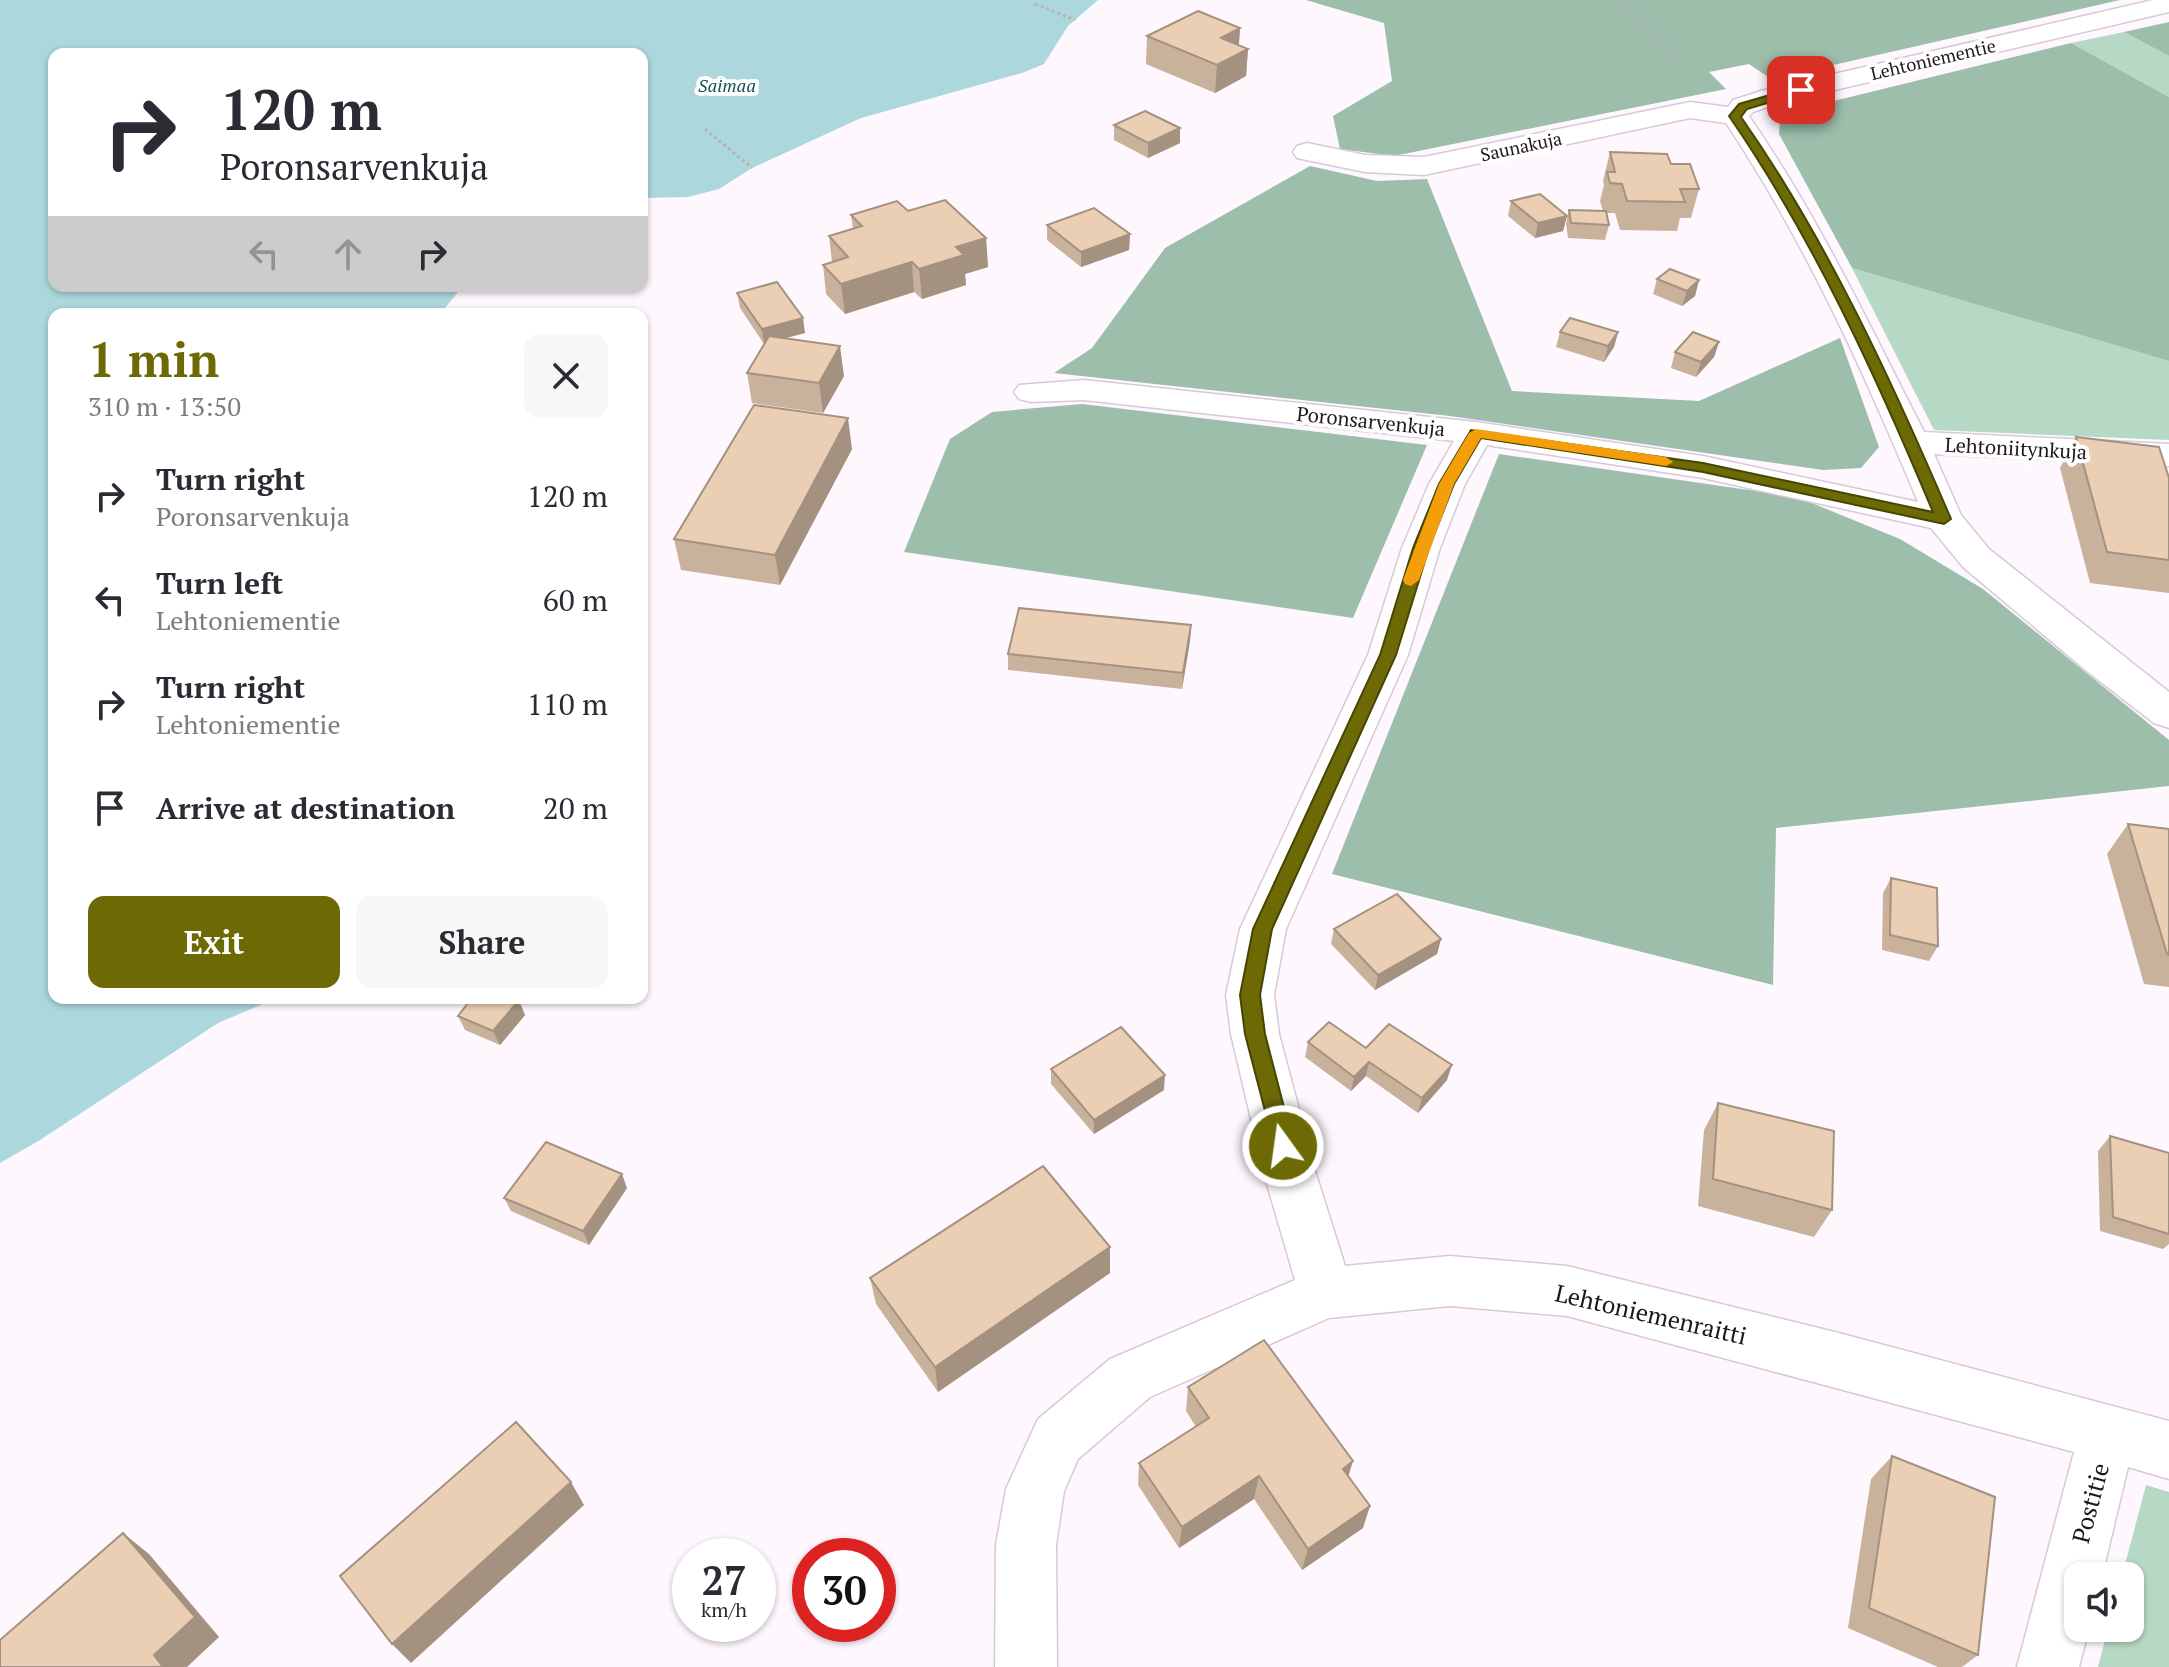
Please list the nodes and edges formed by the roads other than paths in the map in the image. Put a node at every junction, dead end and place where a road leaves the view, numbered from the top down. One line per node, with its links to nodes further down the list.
1 (2169, 4): 2 (street, Lehtoniementie)
2 (1735, 116): 3 (street, Saunakuja); 6 (street)
3 (1307, 152)
4 (1031, 392): 5 (street, Poronsarvenkuja)
5 (1476, 433): 8 (street, Poronsarvenkuja); 10 (street)
6 (1911, 442): 7 (street, Lehtoniitynkuja); 8 (street)
7 (2169, 455)
8 (1944, 519): 9 (street)
9 (2169, 713)
10 (1326, 1293): 11 (street, Lehtoniemenraitti); 13 (street, Lehtoniemenraitti)
11 (2108, 1433): 12 (street, Lehtoniemenraitti); 14 (street, Postitie)
12 (2169, 1450)
13 (1026, 1667)
14 (2048, 1667)

